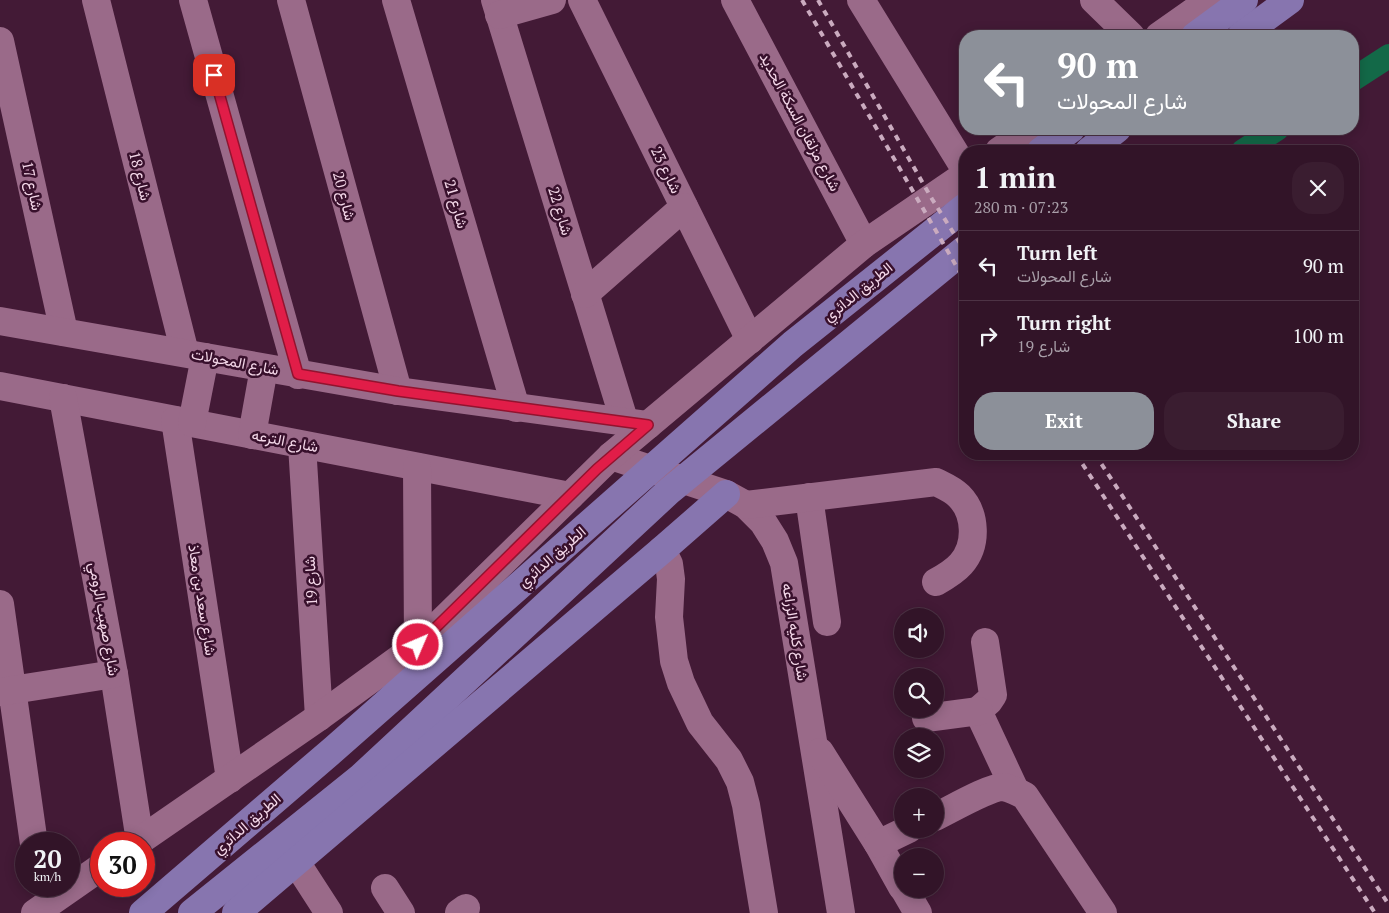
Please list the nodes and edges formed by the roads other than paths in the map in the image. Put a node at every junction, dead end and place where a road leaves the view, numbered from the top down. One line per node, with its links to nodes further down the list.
1 (96, 0): 35 (street, شارع 18)
2 (193, 0): 37 (street)
3 (291, 0): 39 (street, شارع 20)
4 (396, 0): 41 (street, شارع 21)
5 (552, 0): 13 (street)
6 (582, 0): 27 (street, شارع 23)
7 (735, 0): 29 (street, شارع مزلقان السكة الحديد)
8 (861, 0): 25 (street)
9 (1094, 0): 15 (street)
10 (1210, 0): 14 (street)
11 (1244, 0): 14 (main road)
12 (1290, 0): 17 (main road)
13 (497, 8): 31 (street, شارع 22)
14 (1184, 18): 16 (street)
15 (1125, 30)
16 (1168, 30)
17 (1249, 30)
18 (0, 41): 33 (street, شارع 17)
19 (1022, 135): 22 (street)
20 (1063, 135): 23 (main road)
21 (1109, 135): 24 (main road)
22 (1008, 145)
23 (1049, 145)
24 (1096, 145)
25 (959, 159)
26 (959, 179): 29 (street)
27 (684, 207): 31 (street); 34 (street, شارع 23)
28 (959, 212): 77 (main road, الطريق الدائري)
29 (864, 244): 34 (street)
30 (959, 254): 78 (main road, الطريق الدائري)
31 (585, 294): 43 (street, شارع 22)
32 (0, 321): 33 (street, شارع المحولات)
33 (64, 332): 35 (street, شارع المحولات)
34 (750, 340): 43 (street)
35 (195, 355): 36 (street, شارع المحولات); 42 (street, شارع سعد بن معاذ)
36 (264, 368): 37 (street, شارع المحولات); 44 (street)
37 (298, 374): 39 (street, شارع المحولات)
38 (0, 386): 40 (street, شارع الترعه)
39 (398, 391): 41 (street, شارع المحولات)
40 (63, 398): 42 (street, شارع الترعه); 57 (street, شارع صهيب الرومي)
41 (516, 408): 43 (street, شارع المحولات)
42 (183, 422): 44 (street, شارع الترعه); 63 (street, شارع سعد بن معاذ)
43 (637, 424): 46 (street)
44 (252, 435): 45 (street, شارع الترعه)
45 (302, 444): 47 (street, شارع الترعه); 61 (street, شارع 19)
46 (611, 456): 48 (street); 50 (street, شارع كليه الزراعه)
47 (417, 466): 48 (street, شارع الترعه); 56 (street)
48 (570, 496): 56 (street)
49 (809, 497): 50 (street); 52 (street); 54 (street)
50 (736, 499): 51 (main road); 62 (street, شارع كليه الزراعه)
51 (662, 550): 71 (main road); 82 (street)
52 (936, 582)
53 (0, 604): 58 (street)
54 (827, 622)
55 (985, 642): 59 (street)
56 (418, 645): 61 (street)
57 (114, 674): 58 (street); 67 (street, شارع صهيب الرومي)
58 (6, 691): 66 (street)
59 (979, 711): 60 (street); 64 (street)
60 (944, 716)
61 (319, 718): 63 (street)
62 (813, 742): 70 (street); 83 (street, شارع كليه الزراعه)
63 (230, 779): 68 (street)
64 (1015, 790): 65 (street); 85 (street)
65 (944, 812)
66 (32, 832)
67 (137, 832)
68 (153, 832)
69 (894, 836): 70 (street)
70 (878, 844): 72 (street)
71 (296, 862): 79 (main road); 80 (street)
72 (894, 872)
73 (90, 873): 76 (street)
74 (385, 888): 81 (street)
75 (909, 898): 84 (street)
76 (40, 902)
77 (143, 913)
78 (192, 913)
79 (236, 913)
80 (329, 913)
81 (401, 913)
82 (764, 913)
83 (842, 913)
84 (918, 913)
85 (1103, 913)

